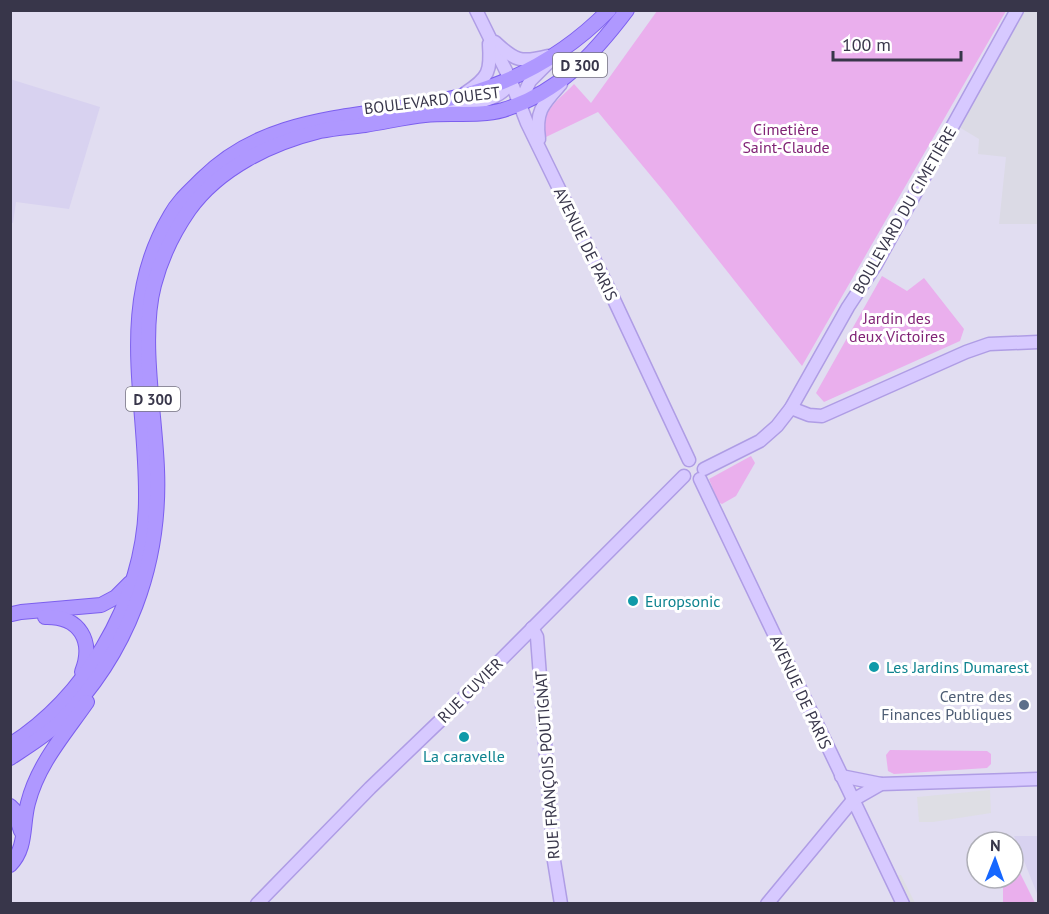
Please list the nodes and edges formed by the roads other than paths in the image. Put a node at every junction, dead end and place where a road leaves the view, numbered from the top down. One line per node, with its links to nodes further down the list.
1 (476, 10): 5 (main road, AVENUE DE PARIS)
2 (609, 10): 6 (main road, BOULEVARD OUEST / D 300)
3 (627, 10): 7 (main road, BOULEVARD OUEST / D 300)
4 (1017, 10): 13 (main road, BOULEVARD DU CIMETIÈRE)
5 (489, 36): 6 (main road); 8 (main road, AVENUE DE PARIS); 9 (main road)
6 (558, 53): 8 (main road, BOULEVARD OUEST / D 300); 8 (main road)
7 (568, 77): 8 (main road, BOULEVARD OUEST / D 300); 11 (main road)
8 (515, 91): 9 (main road, BOULEVARD OUEST / D 300); 10 (main road); 10 (main road, BOULEVARD OUEST / D 300); 11 (main road, AVENUE DE PARIS)
9 (459, 97): 17 (main road, BOULEVARD OUEST / D 300)
10 (429, 115): 20 (main road, BOULEVARD OUEST / D 300)
11 (540, 150): 14 (main road, AVENUE DE PARIS)
12 (1038, 342): 13 (main road)
13 (791, 408): 15 (main road, BOULEVARD DU CIMETIÈRE)
14 (689, 460): 15 (main road); 16 (main road)
15 (702, 474): 16 (main road); 24 (main road, AVENUE DE PARIS)
16 (684, 476): 19 (main road, RUE CUVIER)
17 (134, 577): 18 (main road); 21 (main road, BOULEVARD OUEST)
18 (11, 615): 21 (main road)
19 (532, 628): 31 (main road, RUE CUVIER); 32 (main road, RUE FRANÇOIS POUTIGNAT)
20 (111, 656): 23 (main road, BOULEVARD OUEST / D 300); 29 (main road)
21 (78, 684): 22 (main road, BOULEVARD OUEST)
22 (10, 745)
23 (10, 758)
24 (841, 776): 26 (main road); 27 (main road, AVENUE DE PARIS)
25 (1038, 779): 26 (main road)
26 (881, 784): 27 (main road)
27 (854, 800): 33 (main road); 34 (main road, AVENUE DE PARIS)
28 (10, 806): 29 (main road)
29 (23, 839): 30 (main road)
30 (10, 865)
31 (257, 903)
32 (561, 903)
33 (767, 903)
34 (903, 903)

